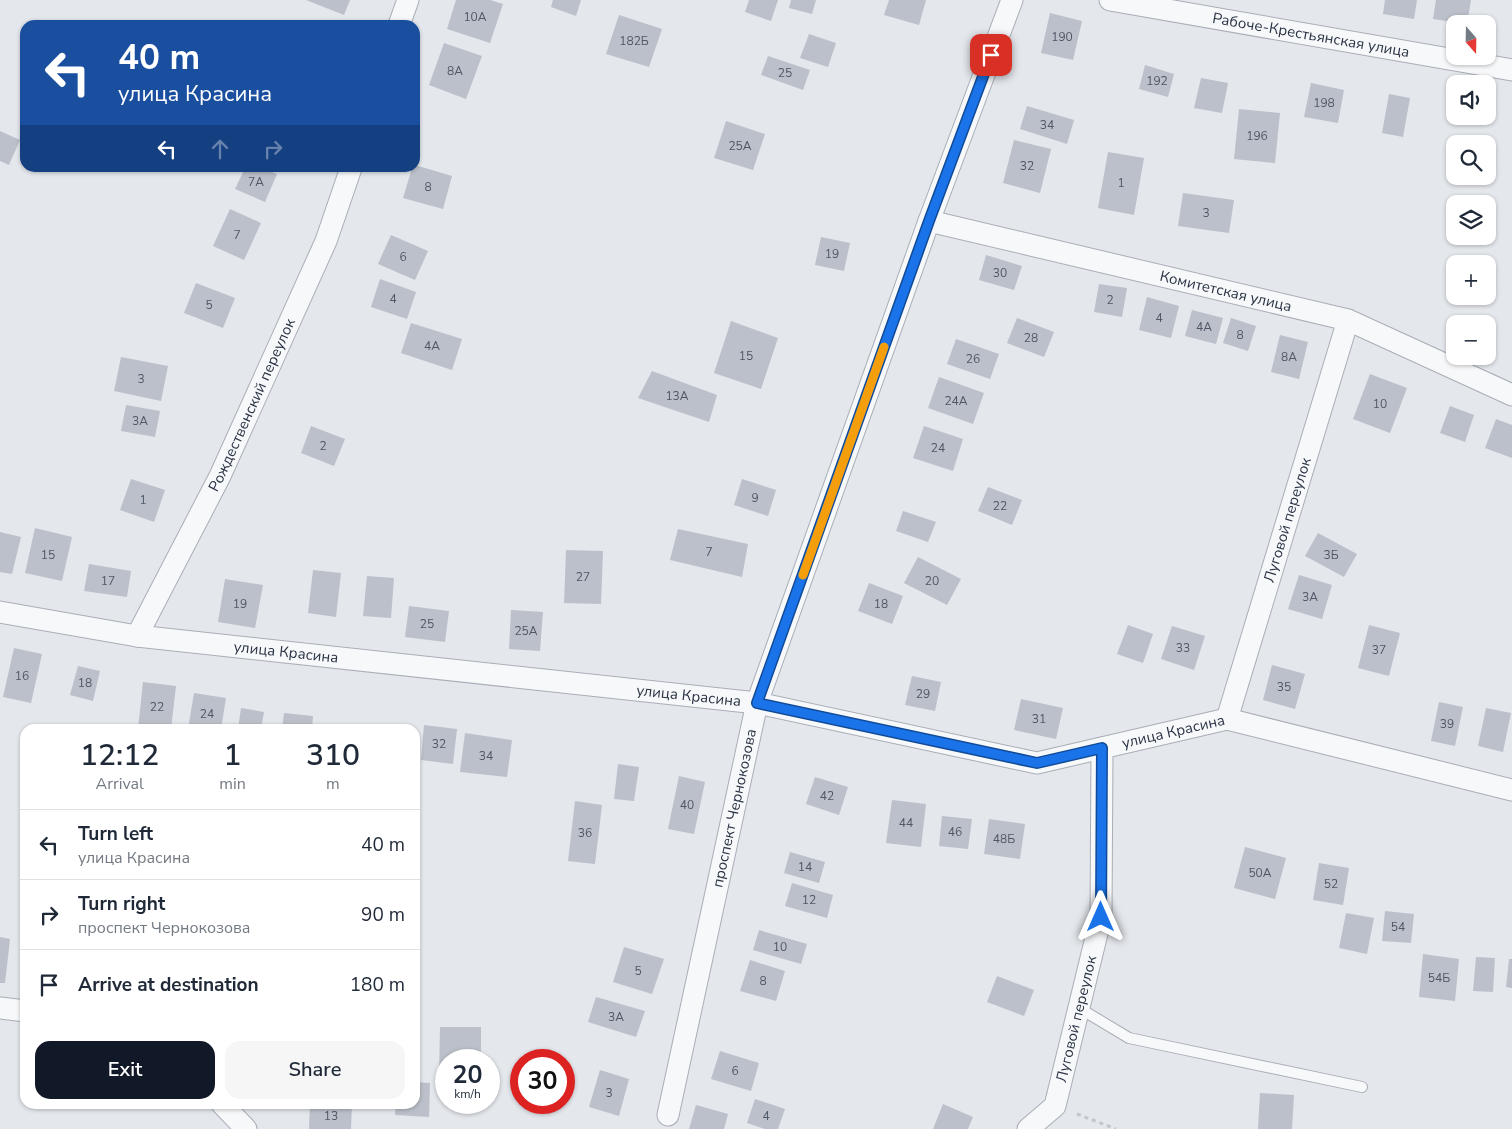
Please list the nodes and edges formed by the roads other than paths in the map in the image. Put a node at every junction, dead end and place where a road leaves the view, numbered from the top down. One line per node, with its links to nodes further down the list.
1 (408, 0): 4 (street)
2 (1012, 0): 7 (street, проспект Чернокозова)
3 (1110, 0): 5 (street, Рабоче-Крестьянская улица)
4 (401, 20)
5 (1512, 70)
6 (350, 172): 11 (street, Рождественский переулок)
7 (929, 221): 8 (street, Комитетская улица); 12 (street, проспект Чернокозова)
8 (1348, 320): 9 (street, Комитетская улица); 13 (street, Луговой переулок)
9 (1512, 395)
10 (0, 612): 11 (street, улица Красина)
11 (137, 636): 12 (street, улица Красина)
12 (757, 703): 14 (street, улица Красина); 21 (street, проспект Чернокозова)
13 (1227, 719): 14 (street, улица Красина); 15 (street, улица Красина)
14 (1102, 748): 17 (street, Луговой переулок)
15 (1512, 790)
16 (0, 1008): 18 (street)
17 (1079, 1008): 19 (lane); 23 (street, Луговой переулок)
18 (20, 1010)
19 (1362, 1087)
20 (227, 1109): 22 (street)
21 (666, 1119)
22 (246, 1129)
23 (1028, 1129)

